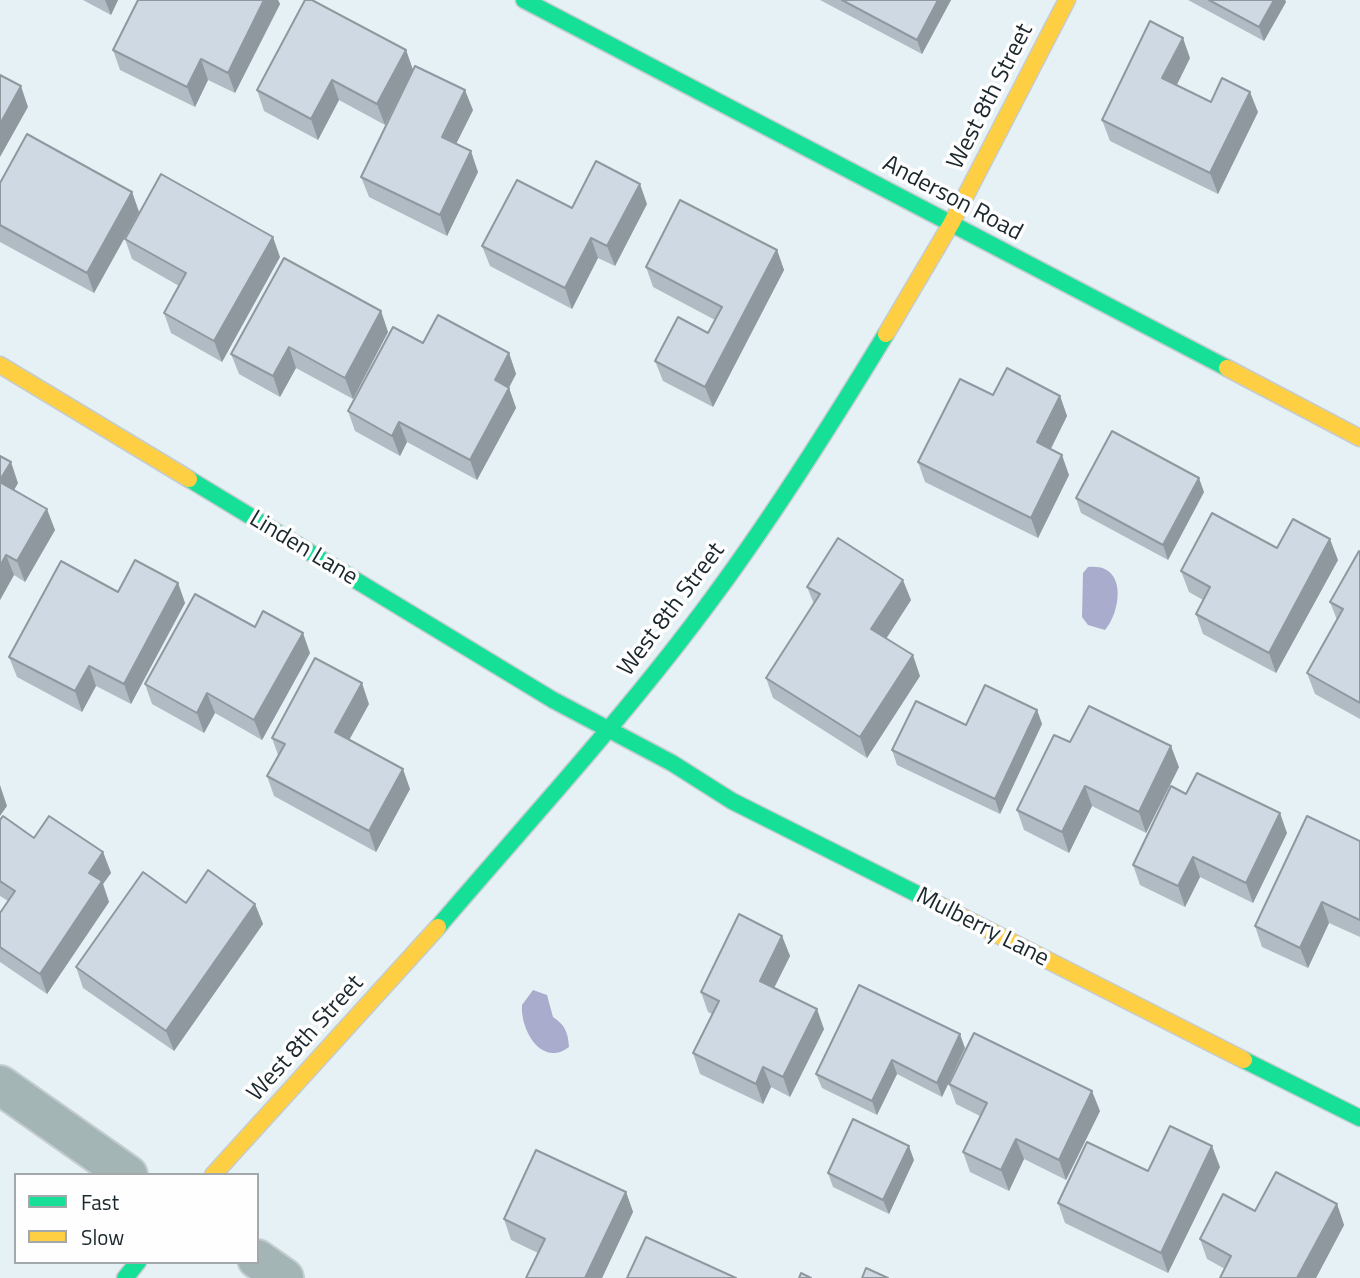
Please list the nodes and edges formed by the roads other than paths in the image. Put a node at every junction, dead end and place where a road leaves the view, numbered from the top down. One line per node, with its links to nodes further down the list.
1 (524, 0): 3 (street, Anderson Road)
2 (1067, 0): 3 (street, West 8th Street)
3 (951, 224): 5 (street, Anderson Road); 6 (street, West 8th Street)
4 (0, 365): 6 (street, Linden Lane)
5 (1360, 438)
6 (607, 731): 8 (street, Mulberry Lane); 10 (street, West 8th Street)
7 (0, 1084): 9 (street)
8 (1360, 1118)
9 (125, 1173)
10 (215, 1173)
11 (259, 1260): 14 (street)
12 (136, 1264): 13 (street)
13 (125, 1278)
14 (284, 1278)

